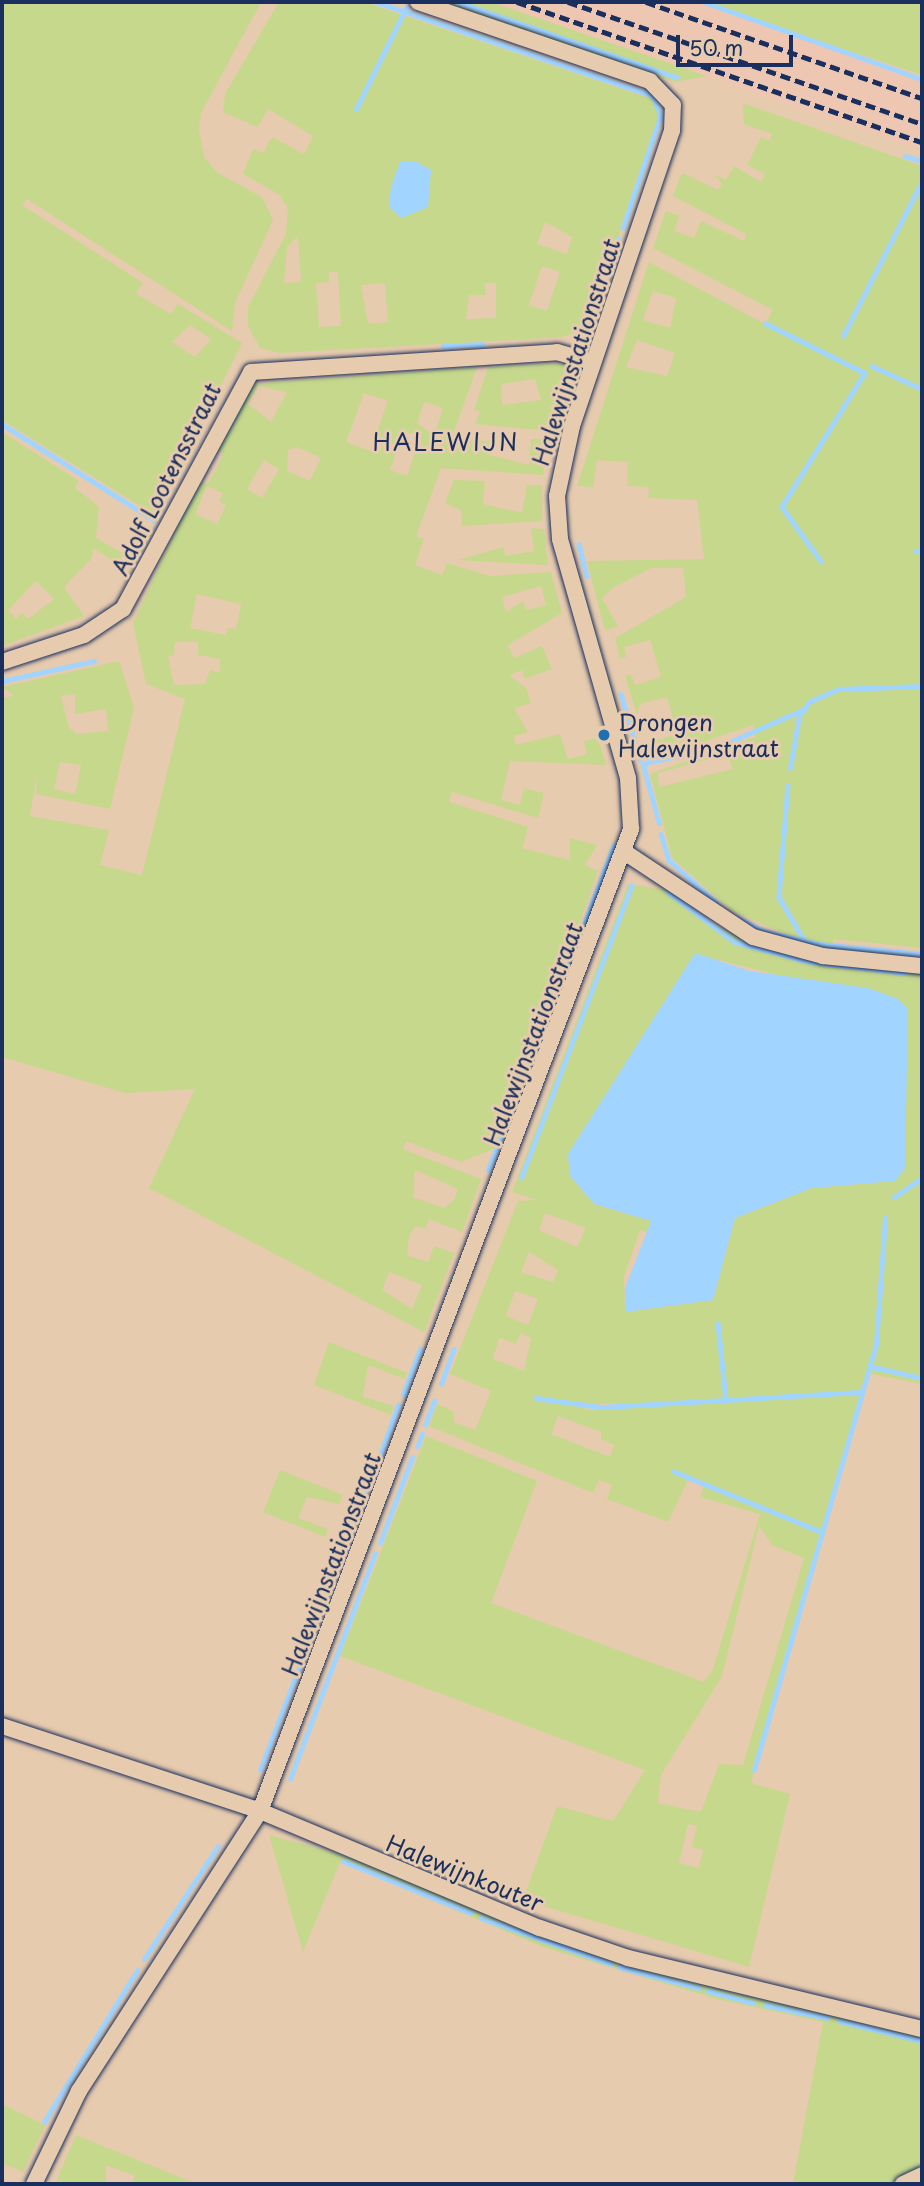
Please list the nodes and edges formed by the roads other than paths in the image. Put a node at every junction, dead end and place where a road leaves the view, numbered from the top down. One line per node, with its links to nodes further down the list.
1 (418, 2): 2 (street, Halewijnstationstraat)
2 (593, 362): 3 (street, Adolf Lootensstraat); 4 (street, Halewijnstationstraat)
3 (2, 662)
4 (626, 853): 5 (street); 7 (street, Halewijnstationstraat)
5 (922, 966)
6 (2, 1726): 7 (street, Halewijnkouter)
7 (260, 1811): 8 (street, Halewijnkouter); 10 (street, Halewijnstationstraat)
8 (922, 2029)
9 (922, 2175): 11 (street)
10 (34, 2184)
11 (903, 2184)

